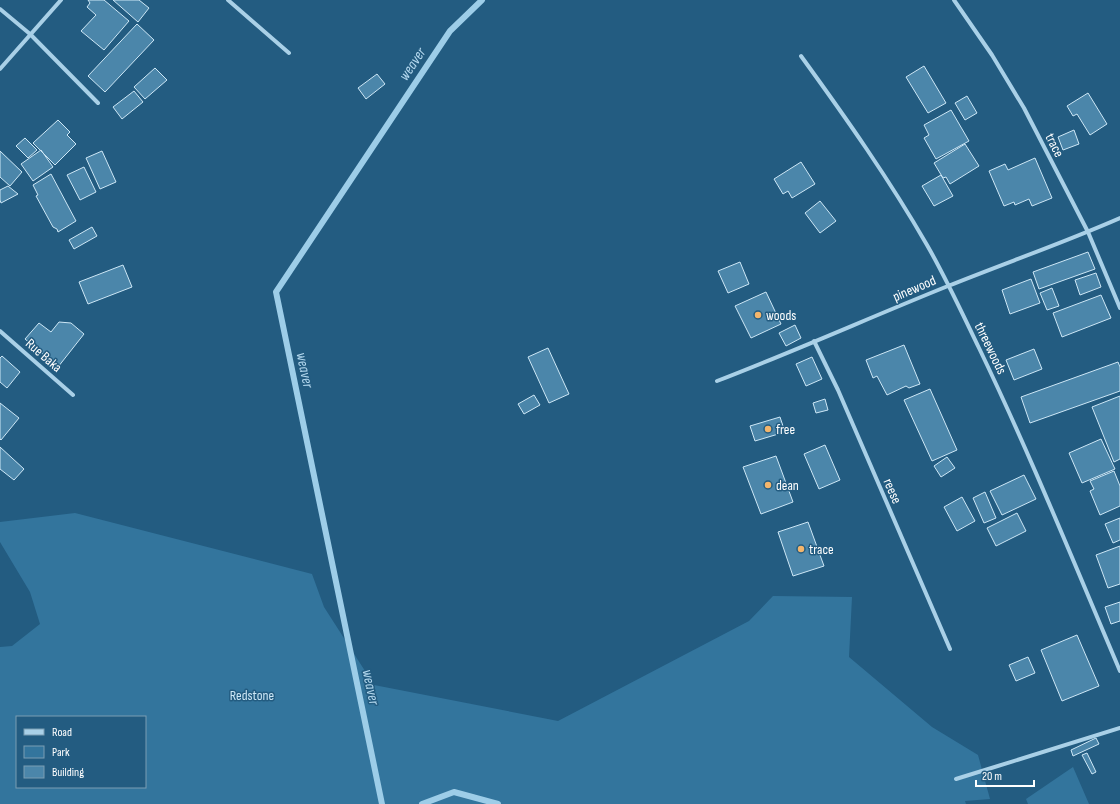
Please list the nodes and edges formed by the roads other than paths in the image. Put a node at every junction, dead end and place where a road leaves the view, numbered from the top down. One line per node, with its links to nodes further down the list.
1 (61, 0): 5 (street)
2 (228, 0): 6 (street)
3 (954, 0): 11 (street, trace)
4 (0, 9): 5 (street)
5 (30, 34): 8 (street); 9 (street)
6 (289, 53)
7 (801, 56): 12 (street, threewoods)
8 (0, 69)
9 (98, 103)
10 (1120, 218): 11 (street, pinewood)
11 (1088, 232): 12 (street, pinewood); 13 (street, trace)
12 (948, 286): 15 (street, pinewood); 19 (street, threewoods)
13 (1120, 308)
14 (0, 331): 17 (street, Rue Baka)
15 (814, 341): 16 (street, pinewood); 18 (street, reese)
16 (718, 381)
17 (73, 395)
18 (950, 650)
19 (1120, 671)
20 (1120, 728): 21 (street)
21 (956, 779)

